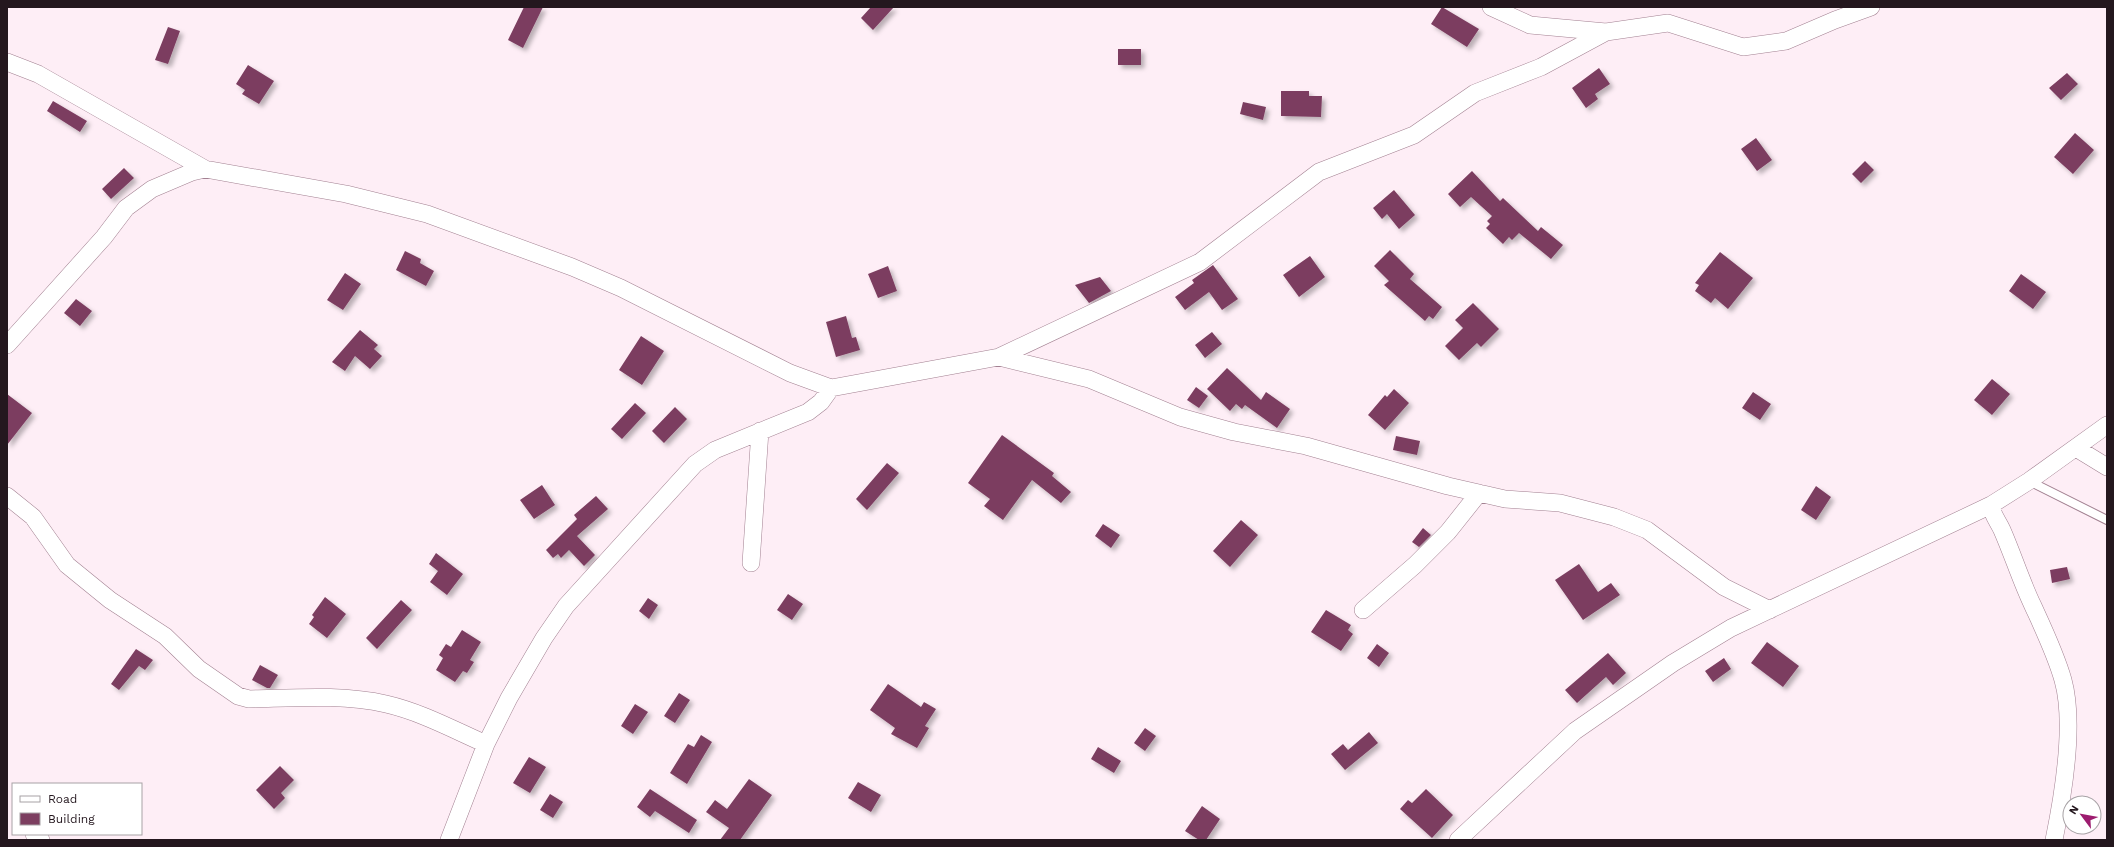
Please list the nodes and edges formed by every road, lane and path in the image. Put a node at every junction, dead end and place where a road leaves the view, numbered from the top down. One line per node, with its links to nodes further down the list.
1 (1490, 7): 3 (street)
2 (1871, 7): 3 (street)
3 (1606, 32): 7 (street)
4 (7, 62): 5 (street)
5 (205, 170): 6 (street); 8 (street)
6 (7, 345)
7 (999, 357): 8 (street); 14 (street)
8 (831, 388): 10 (street)
9 (2107, 425): 11 (street)
10 (760, 431): 18 (street); 21 (street)
11 (2076, 448): 12 (street); 13 (street)
12 (2107, 467)
13 (2029, 481): 16 (street); 17 (lane)
14 (1479, 493): 19 (street); 20 (street)
15 (7, 496): 21 (street)
16 (1991, 505): 20 (street); 24 (street)
17 (2107, 520)
18 (751, 563)
19 (1363, 610)
20 (1770, 610): 23 (street)
21 (486, 744): 22 (street)
22 (449, 840)
23 (1458, 840)
24 (2054, 840)

